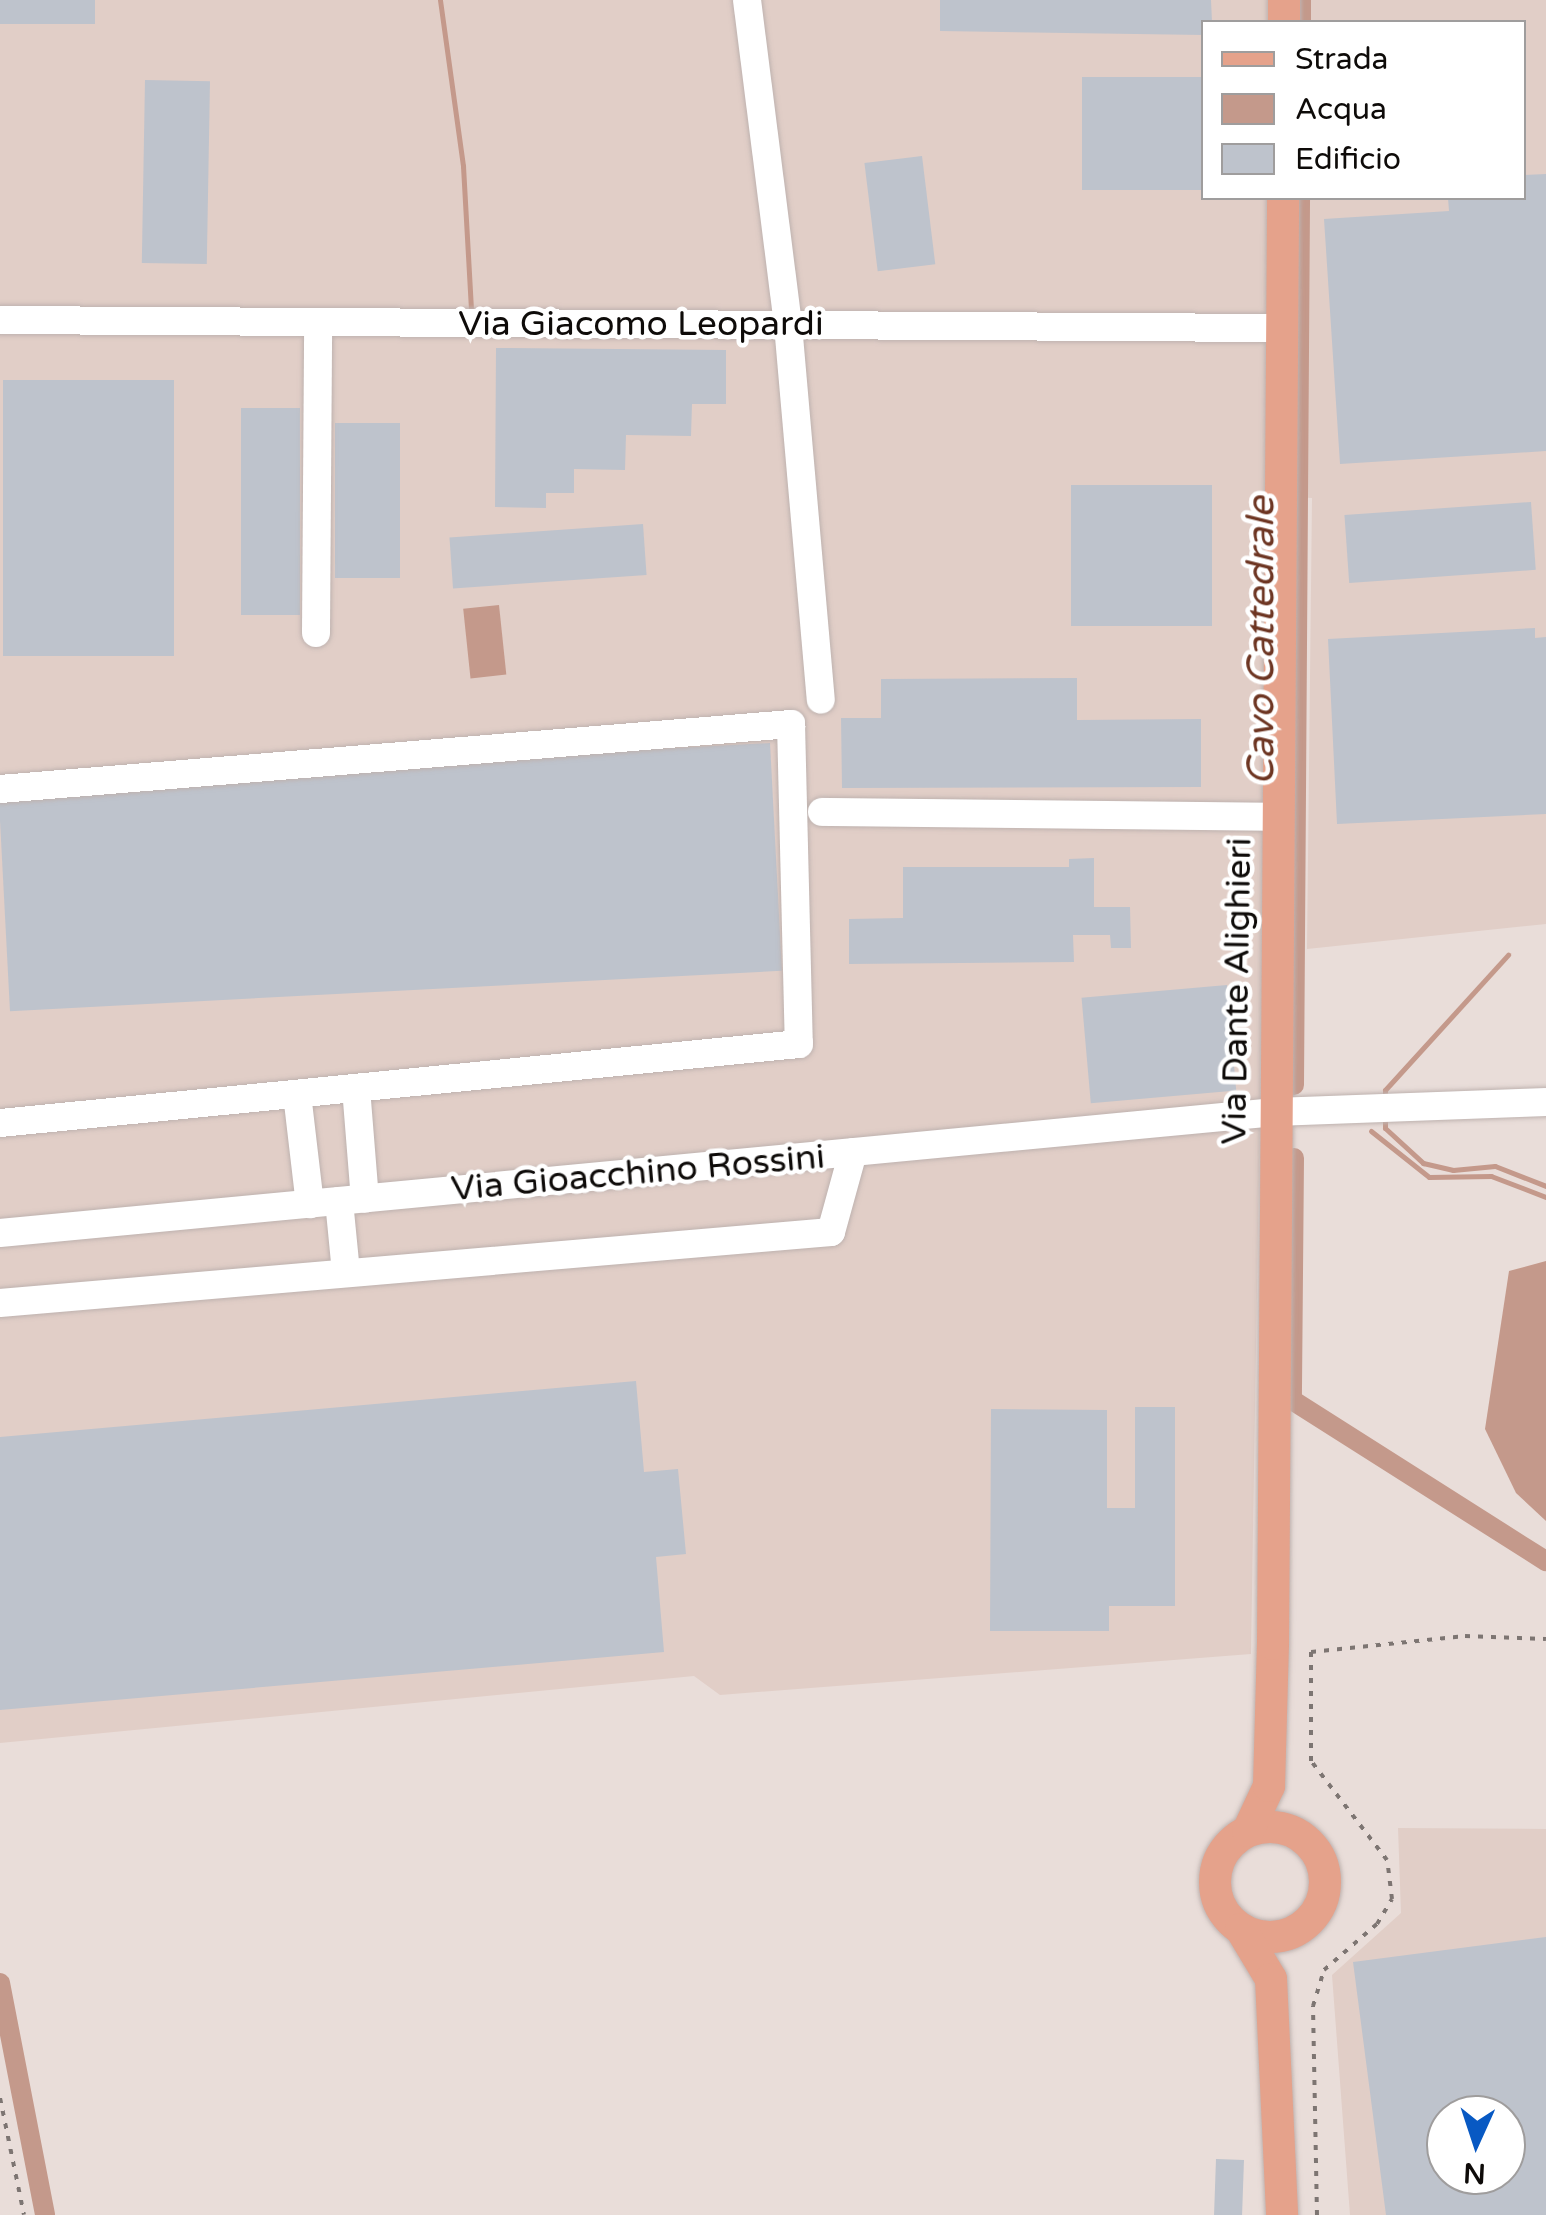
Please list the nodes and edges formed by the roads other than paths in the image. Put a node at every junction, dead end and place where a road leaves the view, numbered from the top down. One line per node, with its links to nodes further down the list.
1 (748, 0): 5 (street)
2 (1283, 200): 6 (main road, Via Dante Alighieri)
3 (0, 320): 4 (street, Via Giacomo Leopardi)
4 (318, 322): 5 (street, Via Giacomo Leopardi); 7 (street)
5 (788, 325): 6 (street, Via Giacomo Leopardi); 8 (street)
6 (1283, 328): 11 (main road, Via Dante Alighieri)
7 (316, 633)
8 (821, 700)
9 (0, 789): 12 (street)
10 (822, 812): 11 (street)
11 (1279, 816): 15 (main road, Via Dante Alighieri)
12 (356, 1088): 13 (street); 18 (street)
13 (297, 1094): 16 (street); 19 (street)
14 (1546, 1102): 15 (street, Via Gioacchino Rossini)
15 (1275, 1112): 17 (street, Via Gioacchino Rossini); 23 (main road, Via Dante Alighieri)
16 (0, 1123)
17 (853, 1152): 18 (street, Via Gioacchino Rossini); 21 (street)
18 (352, 1200): 19 (street, Via Gioacchino Rossini); 21 (street)
19 (310, 1204): 20 (street, Via Gioacchino Rossini)
20 (0, 1233)
21 (346, 1274): 22 (street)
22 (0, 1304)
23 (1270, 1786): 24 (main road, Via Dante Alighieri); 25 (main road, Via Dante Alighieri)
24 (1288, 1829): 25 (main road); 27 (main road)
25 (1248, 1831): 26 (main road)
26 (1241, 1929): 27 (main road); 28 (main road)
27 (1295, 1931): 28 (main road)
28 (1271, 1979): 29 (main road)
29 (1282, 2215)

